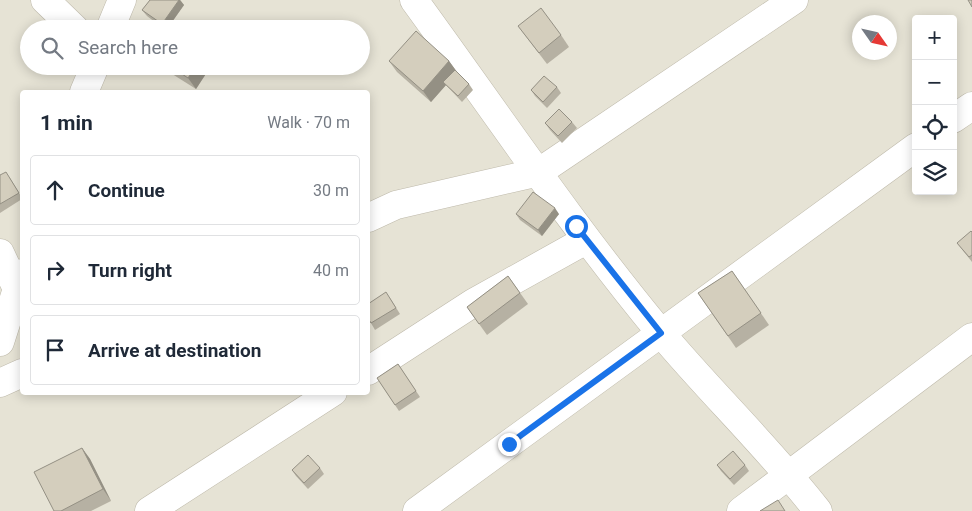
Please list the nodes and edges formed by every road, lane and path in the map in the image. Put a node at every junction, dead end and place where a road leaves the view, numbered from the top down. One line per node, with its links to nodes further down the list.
1 (45, 0): 5 (street)
2 (122, 0): 6 (street)
3 (794, 0): 12 (street)
4 (416, 1): 12 (street)
5 (66, 20)
6 (114, 20)
7 (91, 75): 8 (street)
8 (85, 90)
9 (972, 106): 10 (street)
10 (957, 116)
11 (912, 150): 17 (street)
12 (539, 172): 13 (street); 14 (street)
13 (370, 217)
14 (586, 240): 17 (street); 20 (street)
15 (0, 253): 16 (street)
16 (20, 281): 19 (street)
17 (661, 333): 24 (street); 26 (street)
18 (972, 337): 24 (street)
19 (0, 342)
20 (370, 370)
21 (20, 374): 22 (street)
22 (0, 383)
23 (328, 395): 25 (street)
24 (789, 475): 27 (street); 28 (street)
25 (149, 511)
26 (418, 511)
27 (741, 511)
28 (818, 511)

